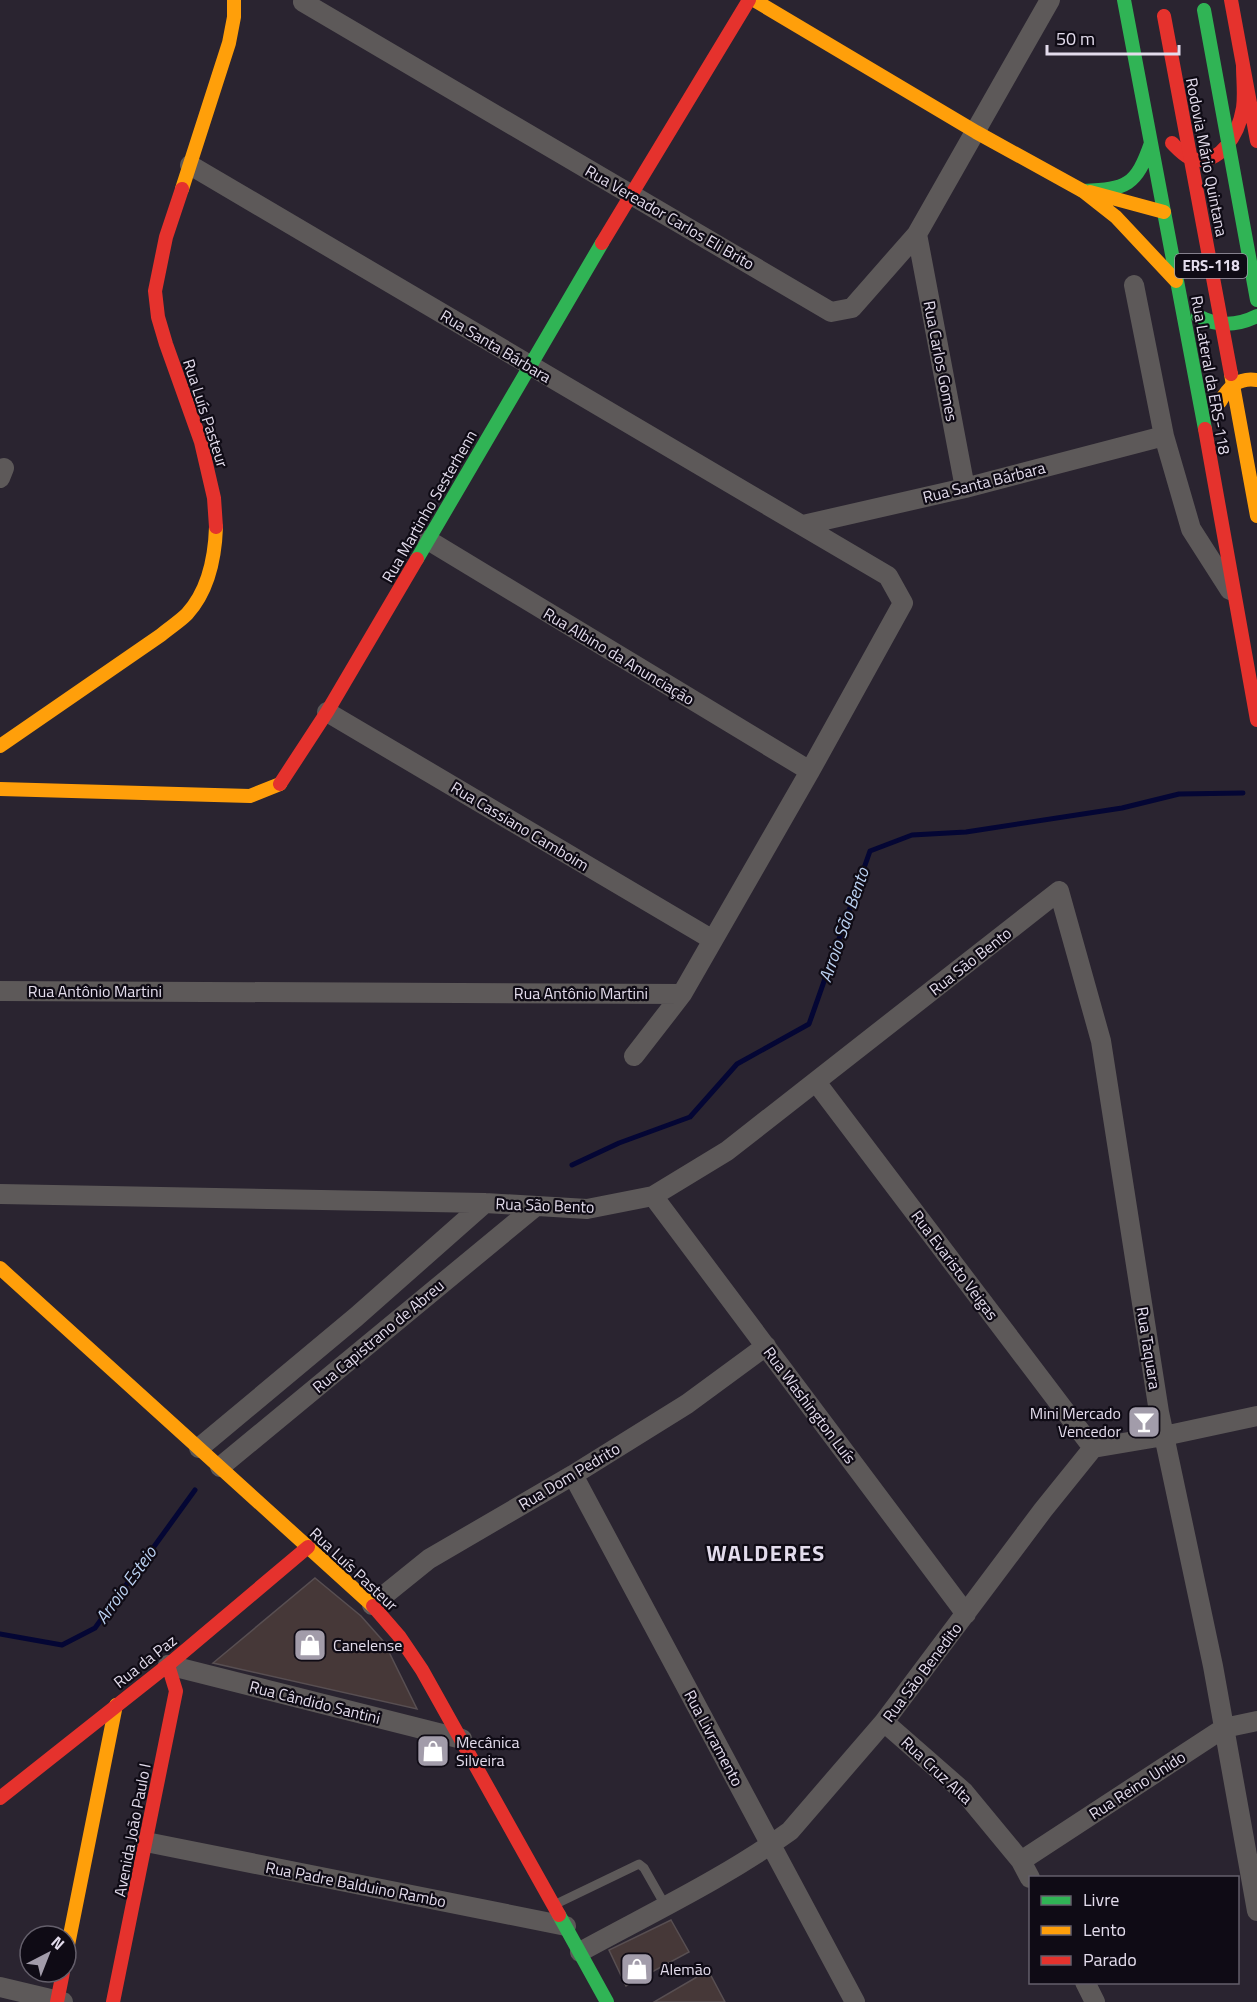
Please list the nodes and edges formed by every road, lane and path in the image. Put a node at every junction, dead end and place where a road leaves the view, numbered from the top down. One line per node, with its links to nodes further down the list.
1 (234, 0): 16 (main road, Rua Luís Pasteur)
2 (749, 0): 18 (main road, Rua Martinho Sesterhenn)
3 (754, 0): 8 (main road)
4 (1050, 0): 13 (street)
5 (1124, 0): 12 (main road, Rua Lateral da ERS-118)
6 (1231, 0): 11 (main road)
7 (303, 2): 18 (street, Rua Vereador Carlos Eli Brito)
8 (780, 7): 13 (main road)
9 (1204, 10): 27 (main road, Rodovia Mário Quintana / ERS-118, bridge)
10 (1164, 16): 36 (main road, Rodovia Mário Quintana / ERS-118, bridge)
11 (1243, 66): 12 (main road); 14 (main road)
12 (1142, 89): 15 (main road, Rua Lateral da ERS-118)
13 (976, 132): 17 (main road); 22 (street, Rua Vereador Carlos Eli Brito)
14 (1257, 141)
15 (1151, 143): 17 (main road); 19 (main road, Rua Lateral da ERS-118)
16 (190, 165): 31 (street, Rua Santa Bárbara); 42 (main road, Rua Luís Pasteur)
17 (1083, 190): 19 (main road); 24 (main road)
18 (630, 194): 22 (street, Rua Vereador Carlos Eli Brito); 31 (main road, Rua Martinho Sesterhenn)
19 (1164, 212): 23 (main road, Rua Lateral da ERS-118); 23 (main road)
20 (1227, 218): 21 (main road)
21 (1257, 227)
22 (917, 234): 35 (street, Rua Carlos Gomes)
23 (1174, 263): 24 (main road, Rua Lateral da ERS-118)
24 (1176, 281): 26 (main road, Rua Lateral da ERS-118)
25 (1134, 285): 33 (street)
26 (1180, 296): 29 (main road); 34 (main road, Rua Lateral da ERS-118)
27 (1257, 300)
28 (1257, 316): 29 (main road)
29 (1238, 324): 30 (main road)
30 (1257, 332)
31 (529, 366): 37 (street, Rua Santa Bárbara); 38 (main road, Rua Martinho Sesterhenn)
32 (1257, 380): 34 (main road)
33 (1164, 436): 35 (street, Rua Santa Bárbara); 39 (street)
34 (1212, 475): 39 (main road, Rua Lateral da ERS-118)
35 (965, 488): 37 (street, Rua Santa Bárbara)
36 (1257, 516)
37 (803, 525): 43 (street, Rua Santa Bárbara)
38 (428, 540): 40 (main road, Rua Martinho Sesterhenn); 43 (street, Rua Albino da Anunciação)
39 (1238, 602): 41 (main road, Rua Lateral da ERS-118)
40 (327, 712): 44 (main road, Rua Martinho Sesterhenn); 46 (street, Rua Cassiano Camboim)
41 (1257, 720)
42 (0, 746)
43 (810, 771): 46 (street)
44 (0, 789)
45 (1059, 891): 50 (street, Rua São Bento); 60 (street, Rua Taquara)
46 (713, 940): 48 (street)
47 (0, 991): 48 (street, Rua Antônio Martini)
48 (682, 994): 49 (street)
49 (634, 1056)
50 (816, 1082): 52 (street, Rua São Bento); 62 (street, Rua Evaristo Veigas)
51 (0, 1194): 53 (street, Rua São Bento)
52 (653, 1196): 54 (street, Rua São Bento); 58 (street, Rua Washington Luís)
53 (485, 1203): 54 (street, Rua São Bento); 56 (street, Rua Capistrano de Abreu)
54 (536, 1206): 57 (street, Rua Capistrano de Abreu)
55 (0, 1268): 61 (main road, Rua Luís Pasteur)
56 (356, 1317): 57 (street); 61 (street, Rua Capistrano de Abreu)
57 (375, 1339): 63 (street, Rua Capistrano de Abreu)
58 (766, 1346): 64 (street, Rua Dom Pedrito); 67 (street, Rua Washington Luís)
59 (1257, 1416): 60 (street)
60 (1164, 1436): 62 (street); 72 (street, Rua Taquara)
61 (199, 1448): 63 (main road, Rua Luís Pasteur)
62 (1093, 1448): 67 (street, Rua São Benedito)
63 (220, 1467): 65 (main road, Rua Luís Pasteur)
64 (573, 1475): 66 (street, Rua Dom Pedrito); 76 (street, Rua Livramento)
65 (308, 1547): 66 (main road, Rua Luís Pasteur); 68 (main road, Rua da Paz)
66 (372, 1605): 73 (main road, Rua Luís Pasteur)
67 (966, 1614): 71 (street, Rua São Benedito)
68 (168, 1665): 69 (main road, Rua da Paz); 73 (street, Rua Cândido Santini); 75 (main road, Avenida João Paulo I)
69 (116, 1705): 74 (main road, Rua da Paz); 81 (main road)
70 (1257, 1721): 72 (street, Rua Reino Unido)
71 (884, 1722): 76 (street, Rua São Benedito); 77 (street, Rua Cruz Alta)
72 (1224, 1728): 77 (street, Rua Reino Unido); 80 (street, Rua Taquara)
73 (462, 1739): 79 (main road, Rua Luís Pasteur)
74 (0, 1798)
75 (146, 1842): 82 (street, Rua Padre Balduino Rambo); 88 (main road, Avenida João Paulo I)
76 (771, 1845): 78 (street, Rua São Benedito); 90 (street, Rua Livramento)
77 (1026, 1869)
78 (665, 1905): 79 (lane); 83 (street, Rua São Benedito)
79 (554, 1906): 82 (main road, Rua Luís Pasteur)
80 (1257, 1911)
81 (72, 1924)
82 (566, 1926): 83 (main road, Rua Luís Pasteur)
83 (580, 1952): 89 (main road, Rua Luís Pasteur)
84 (61, 1984): 87 (main road)
85 (1086, 1984): 91 (street)
86 (0, 1987): 87 (street)
87 (59, 2002)
88 (113, 2002)
89 (607, 2002)
90 (855, 2002)
91 (1095, 2002)

